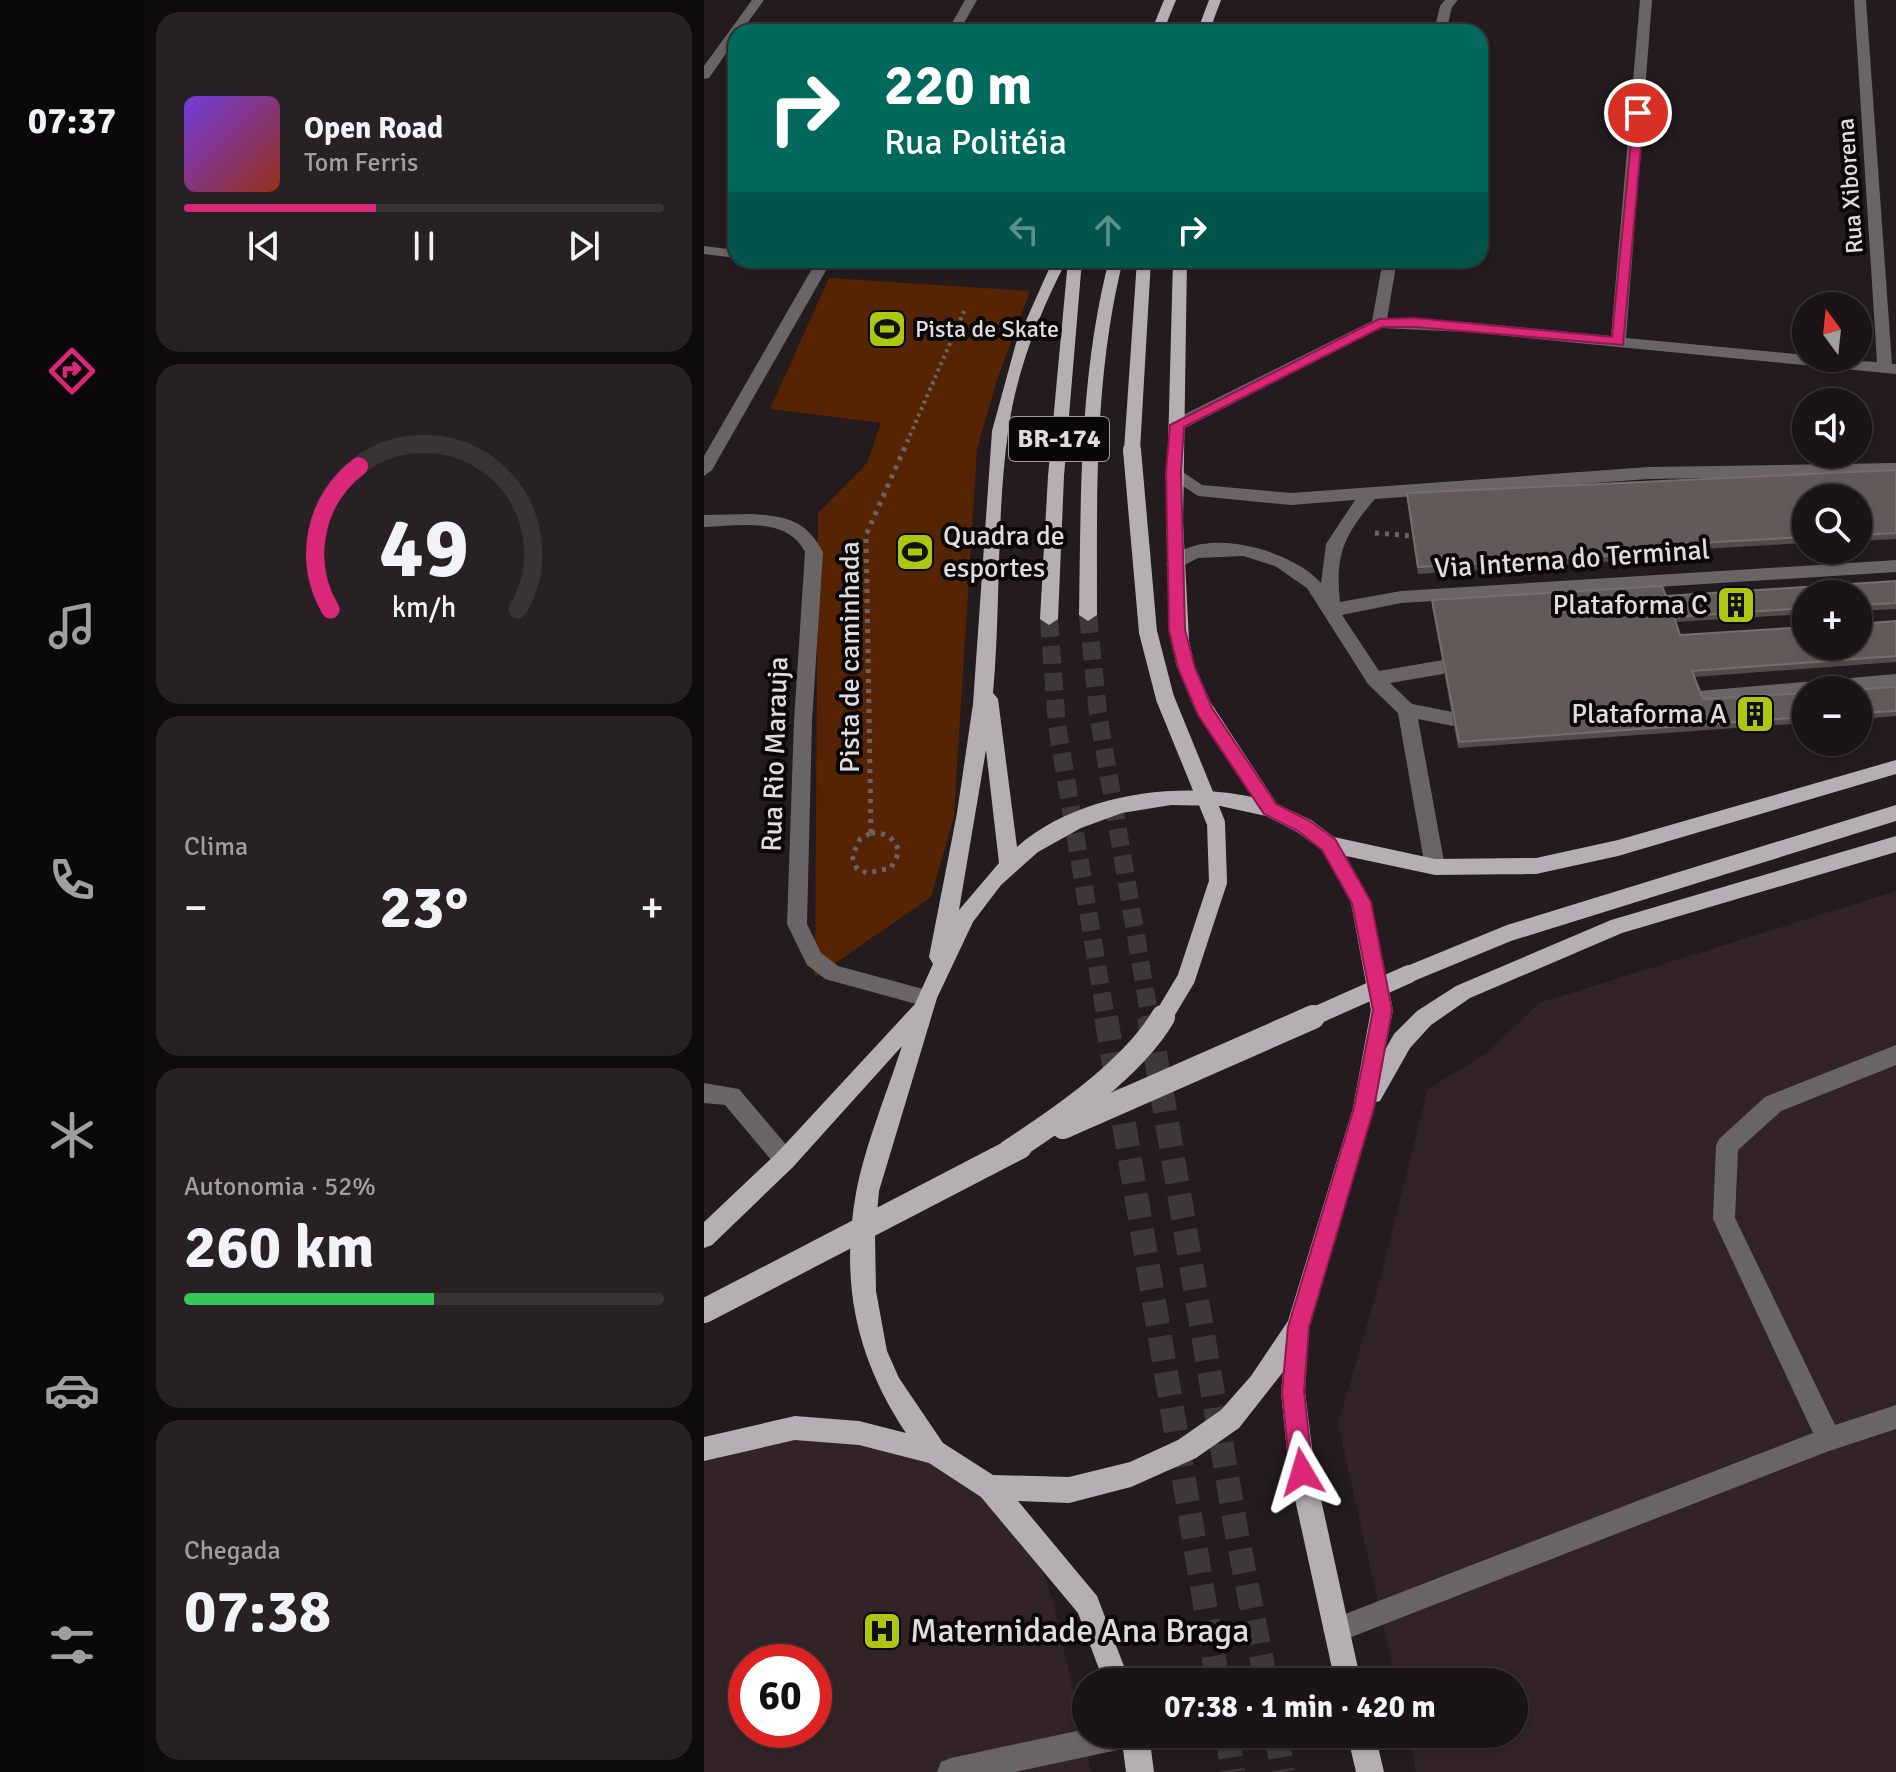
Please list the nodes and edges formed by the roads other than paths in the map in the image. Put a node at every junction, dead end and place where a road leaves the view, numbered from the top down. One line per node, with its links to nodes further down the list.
1 (758, 0): 8 (street)
2 (971, 0): 9 (street)
3 (1170, 0): 10 (main road)
4 (1215, 0): 11 (main road)
5 (1452, 0): 12 (street)
6 (1646, 0): 25 (street)
7 (1860, 0): 26 (street, Rua Xiborena)
8 (741, 24)
9 (958, 24)
10 (1160, 24)
11 (1206, 24)
12 (1442, 24)
13 (728, 42): 14 (street)
14 (704, 75)
15 (704, 250): 16 (street)
16 (728, 253)
17 (821, 268): 29 (street)
18 (1056, 268): 39 (main road)
19 (1074, 268): 37 (main road, BR-174)
20 (1114, 268): 36 (main road, BR-174)
21 (1143, 268): 56 (main road, bridge)
22 (1180, 268): 27 (main road)
23 (1389, 268): 24 (street)
24 (1379, 323): 25 (street); 27 (street)
25 (1618, 342): 26 (street)
26 (1890, 369)
27 (1177, 425): 30 (main road)
28 (1896, 469): 31 (street)
29 (704, 470)
30 (1174, 472): 31 (street); 33 (main road)
31 (1370, 494): 35 (street)
32 (704, 521): 52 (street, Rua Rio Marauja)
33 (1175, 564): 35 (street); 46 (main road)
34 (1896, 566): 35 (street, Via Interna do Terminal)
35 (1332, 610): 40 (street)
36 (1088, 615)
37 (1049, 619)
38 (1443, 667): 40 (street)
39 (985, 672): 50 (main road); 52 (main road)
40 (1374, 679): 43 (street)
41 (1896, 681): 42 (street)
42 (1698, 698)
43 (1407, 710): 44 (street); 51 (street)
44 (1453, 719)
45 (1896, 767): 51 (main road)
46 (1270, 809): 48 (main road); 50 (main road)
47 (1896, 813): 56 (main road, bridge)
48 (1329, 844): 51 (main road); 55 (main road)
49 (1896, 844): 55 (main road)
50 (1009, 864): 52 (main road)
51 (1435, 867)
52 (928, 999): 57 (main road); 64 (main road)
53 (1896, 1055): 62 (street)
54 (704, 1093): 57 (street)
55 (1364, 1108): 60 (main road)
56 (1010, 1151): 59 (main road, bridge)
57 (785, 1160): 58 (main road)
58 (704, 1237)
59 (704, 1311)
60 (1298, 1327): 65 (main road); 66 (main road)
61 (1896, 1417): 62 (street)
62 (1829, 1439): 66 (street)
63 (704, 1449): 64 (main road)
64 (934, 1452): 65 (main road)
65 (990, 1488): 67 (main road)
66 (1336, 1630): 68 (main road)
67 (1112, 1668)
68 (1345, 1668)
69 (1072, 1746): 72 (street)
70 (1137, 1748): 73 (main road)
71 (1364, 1748): 74 (main road)
72 (951, 1772)
73 (1140, 1772)
74 (1370, 1772)

